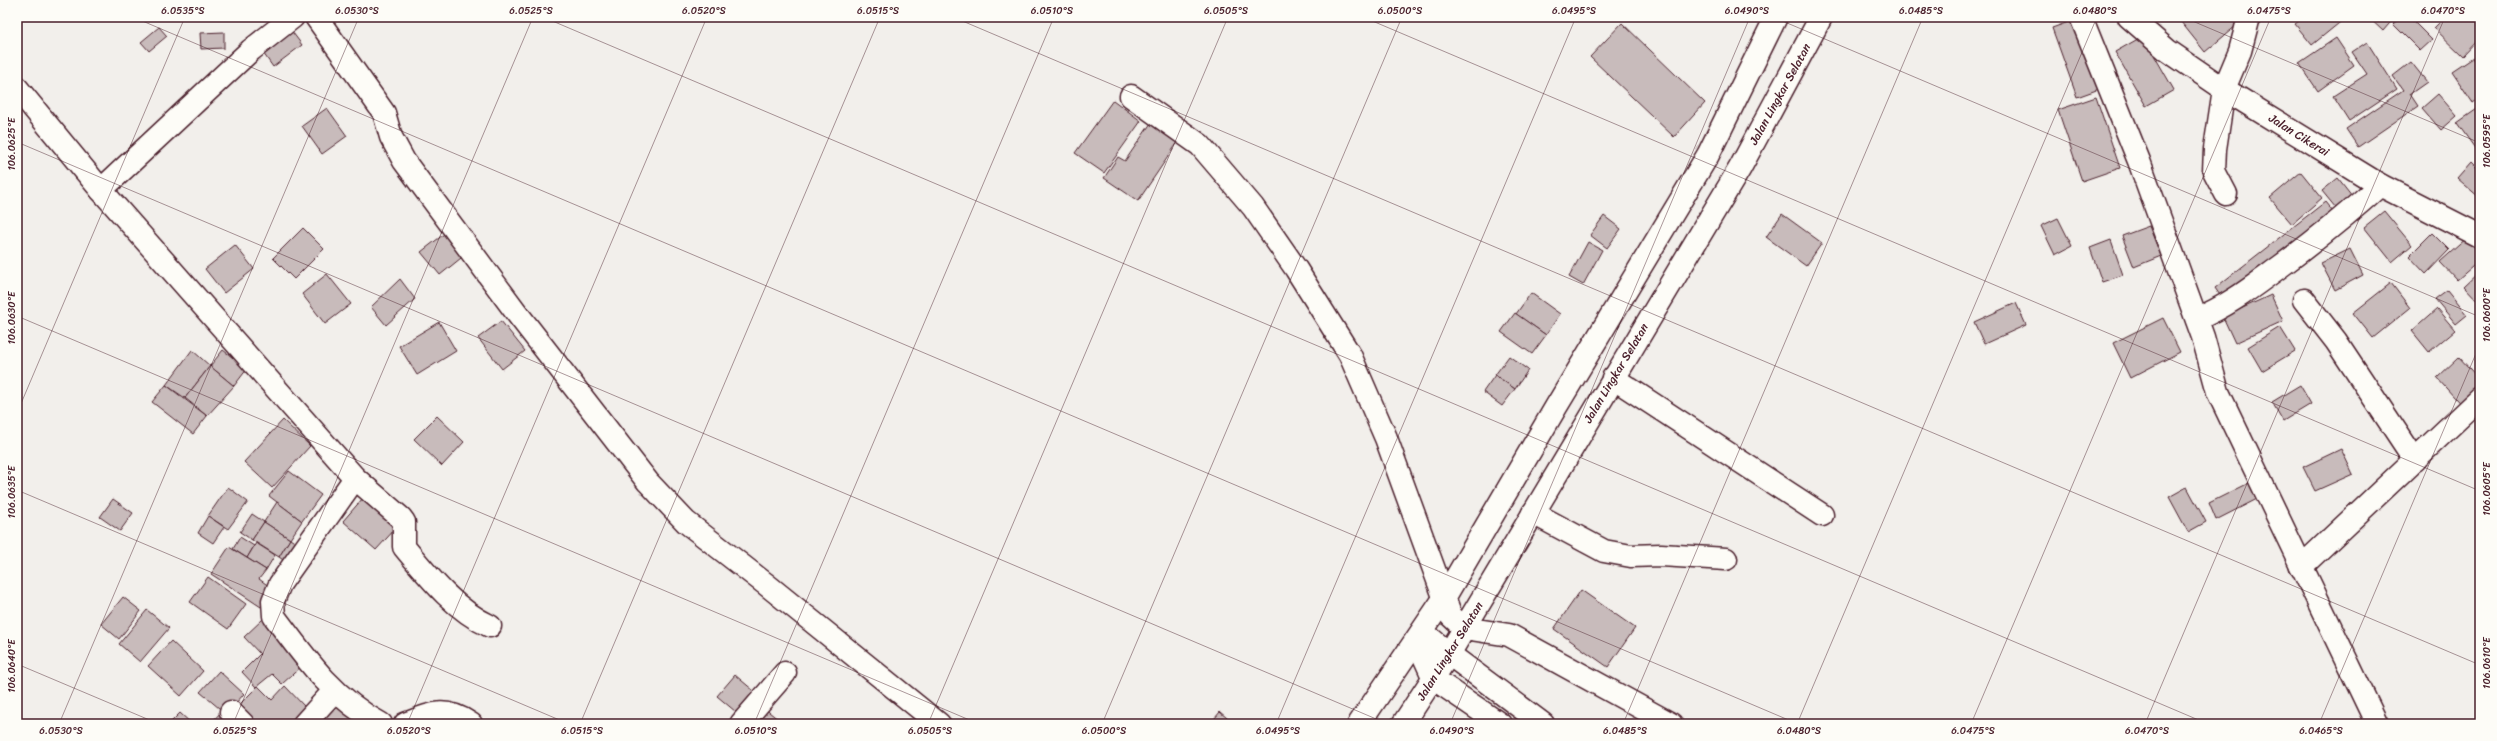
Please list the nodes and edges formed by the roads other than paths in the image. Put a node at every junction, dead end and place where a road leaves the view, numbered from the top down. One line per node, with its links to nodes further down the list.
1 (293, 17): 12 (main road)
2 (316, 17): 38 (main road)
3 (1776, 17): 25 (main road)
4 (1821, 17): 17 (main road, Jalan Lingkar Selatan)
5 (2081, 17): 16 (main road)
6 (2129, 17): 9 (main road, Jalan Cikerai)
7 (2249, 17): 9 (main road)
8 (17, 88): 12 (main road)
9 (2224, 89): 11 (main road, Jalan Cikerai); 13 (main road)
10 (1131, 96): 25 (main road)
11 (2380, 185): 14 (main road, Jalan Cikerai); 16 (main road)
12 (101, 190): 20 (main road)
13 (2226, 194)
14 (2480, 236)
15 (2304, 300): 19 (main road)
16 (2197, 319): 24 (main road)
17 (1613, 378): 21 (main road, Jalan Lingkar Selatan); 22 (main road)
18 (2480, 398): 19 (main road)
19 (2414, 460): 24 (main road)
20 (355, 478): 26 (main road); 32 (main road)
21 (1533, 513): 23 (main road); 27 (main road, Jalan Lingkar Selatan)
22 (1822, 515)
23 (1726, 559)
24 (2301, 567): 44 (main road)
25 (1443, 600): 27 (main road); 28 (main road)
26 (490, 626)
27 (1464, 628): 29 (main road, Jalan Lingkar Selatan); 43 (main road)
28 (1420, 636): 29 (main road); 31 (main road); 39 (main road)
29 (1449, 654): 31 (main road, Jalan Lingkar Selatan); 42 (main road)
30 (785, 673): 37 (main road)
31 (1434, 679): 40 (main road, Jalan Lingkar Selatan); 41 (main road)
32 (334, 691): 33 (main road); 34 (main road)
33 (304, 724)
34 (380, 724)
35 (405, 724): 36 (main road)
36 (471, 724)
37 (741, 724)
38 (939, 724)
39 (1359, 724)
40 (1403, 724)
41 (1500, 724)
42 (1543, 724)
43 (1671, 724)
44 (2376, 724)

